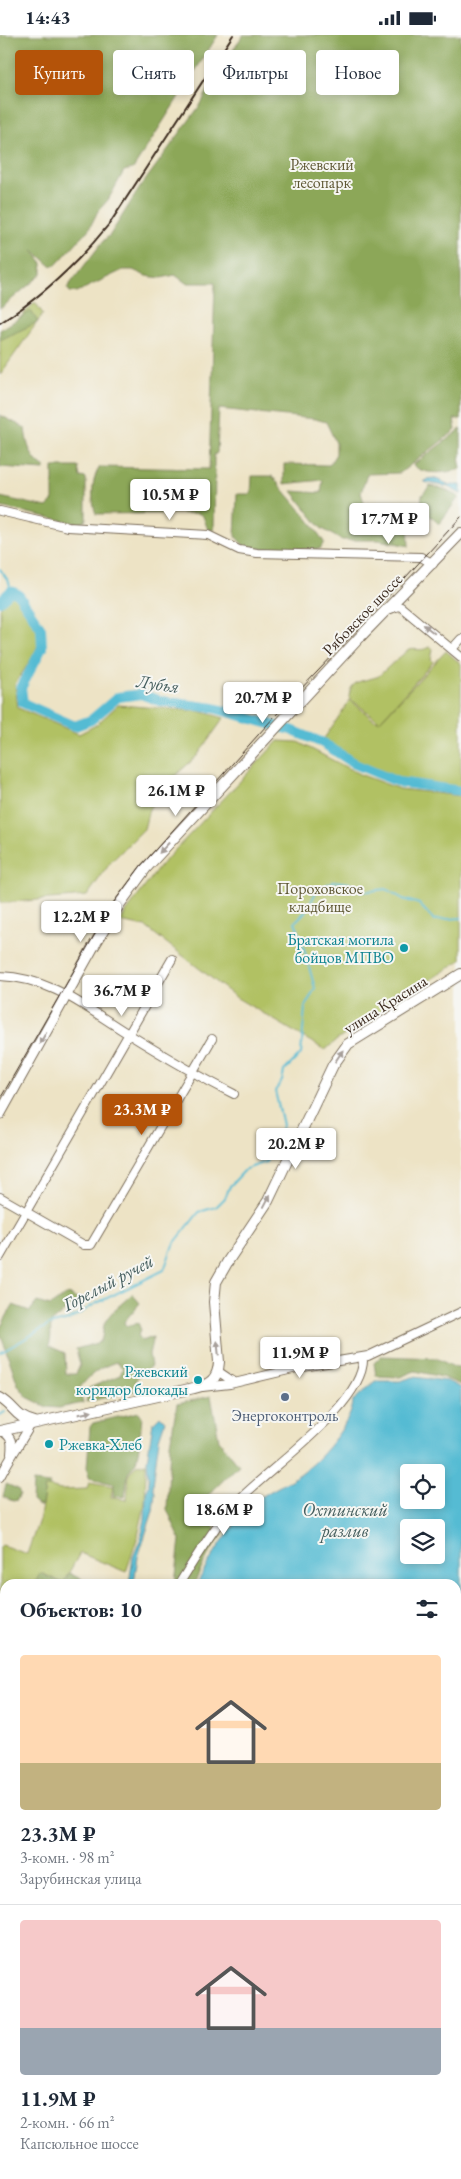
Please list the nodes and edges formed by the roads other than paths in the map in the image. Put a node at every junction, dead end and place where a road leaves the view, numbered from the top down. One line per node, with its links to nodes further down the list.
1 (0, 511): 3 (street)
2 (461, 533): 3 (main road, Рябовское шоссе)
3 (433, 564): 4 (main road, Рябовское шоссе)
4 (382, 614): 6 (street, one-way to 4); 11 (main road, Рябовское шоссе, one-way to 11)
5 (461, 639): 6 (street)
6 (452, 649): 7 (street)
7 (461, 657)
8 (172, 959): 12 (street)
9 (461, 974): 22 (main road, улица Красина, one-way to 9)
10 (0, 976): 11 (street)
11 (67, 996): 12 (street); 16 (main road, one-way to 16)
12 (129, 1034): 14 (street); 18 (street)
13 (212, 1039): 14 (street)
14 (192, 1073): 15 (street); 18 (street)
15 (234, 1094)
16 (0, 1114)
17 (0, 1197): 18 (street)
18 (27, 1212): 19 (street)
19 (0, 1257)
20 (461, 1312): 21 (street)
21 (362, 1357): 23 (street); 30 (street)
22 (219, 1372): 23 (street); 24 (main road)
23 (234, 1381): 24 (street)
24 (200, 1387): 26 (main road, one-way to 24)
25 (0, 1398): 26 (main road)
26 (34, 1424): 27 (main road); 28 (street)
27 (1, 1431): 28 (street)
28 (11, 1454): 29 (street)
29 (0, 1477)
30 (182, 1579)

